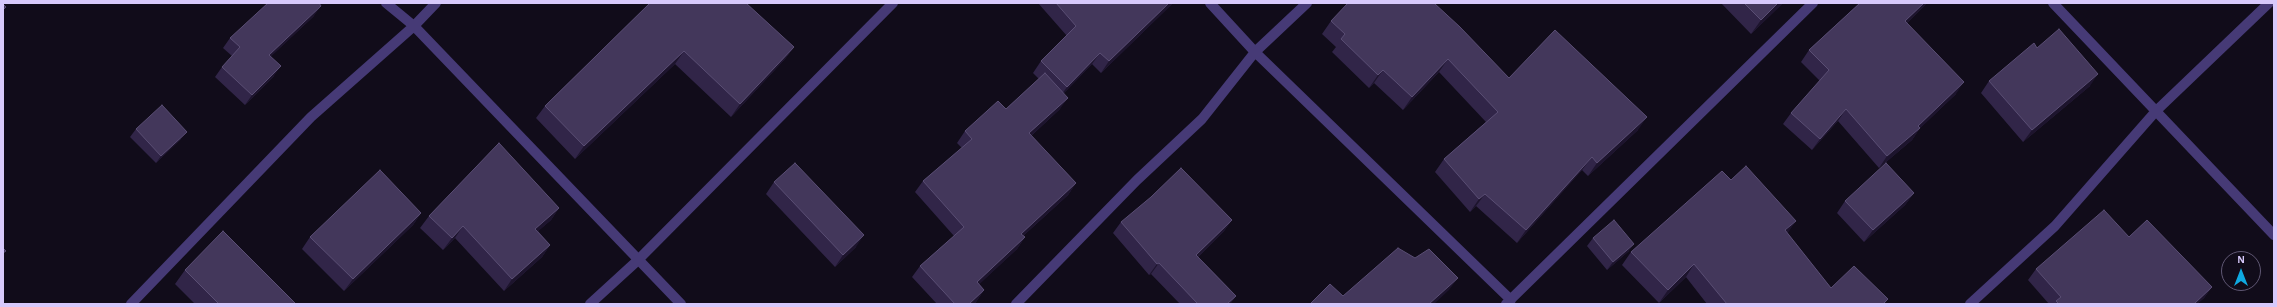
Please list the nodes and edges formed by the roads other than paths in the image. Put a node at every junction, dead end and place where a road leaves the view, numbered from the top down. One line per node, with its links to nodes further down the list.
1 (386, 3): 9 (street)
2 (436, 3): 9 (street)
3 (893, 3): 13 (street)
4 (1210, 3): 10 (street)
5 (1307, 3): 10 (street)
6 (1813, 3): 14 (street)
7 (2053, 3): 11 (street)
8 (2269, 3): 11 (street)
9 (414, 26): 13 (street); 15 (street)
10 (1255, 52): 14 (street); 18 (street)
11 (2156, 111): 12 (street); 19 (street)
12 (2274, 235)
13 (637, 261): 16 (street); 17 (street)
14 (1509, 302)
15 (131, 304)
16 (590, 304)
17 (681, 304)
18 (1016, 304)
19 (1970, 304)

